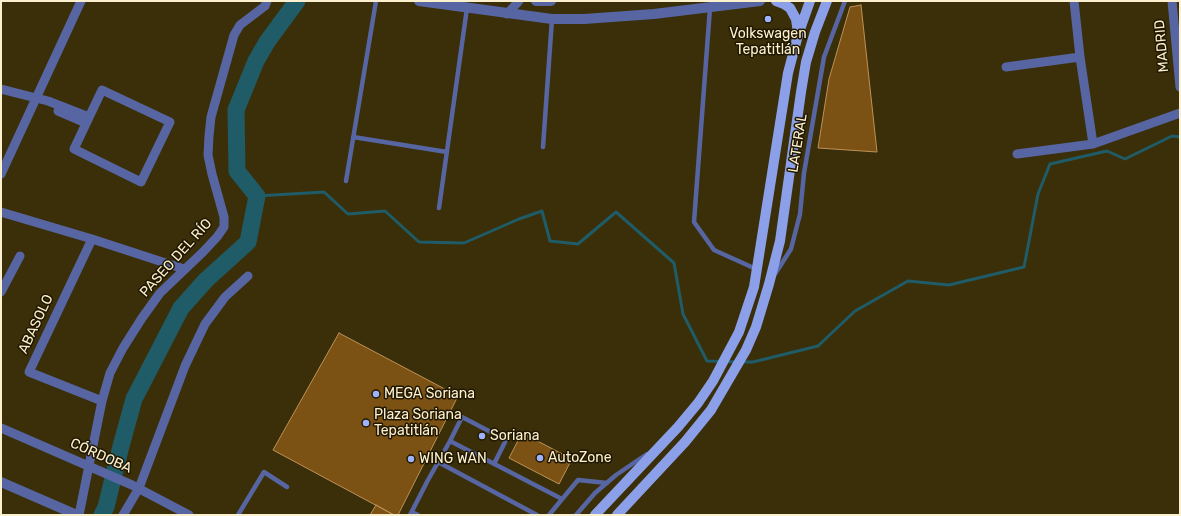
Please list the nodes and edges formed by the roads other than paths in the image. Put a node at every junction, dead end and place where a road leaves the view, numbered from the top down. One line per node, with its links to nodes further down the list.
1 (81, 1): 24 (street)
2 (267, 1): 38 (street, PASEO DEL RÍO)
3 (376, 1): 27 (lane)
4 (419, 1): 16 (street)
5 (519, 1): 17 (street)
6 (536, 1): 7 (street)
7 (551, 1)
8 (760, 1): 15 (street)
9 (776, 1): 19 (main road)
10 (810, 1): 19 (main road)
11 (827, 1): 41 (main road)
12 (844, 1): 41 (lane, LATERAL)
13 (1074, 1): 20 (street)
14 (1172, 1): 22 (street, MADRID)
15 (709, 3): 18 (street); 39 (lane)
16 (467, 8): 17 (street); 30 (lane)
17 (507, 14): 18 (street)
18 (552, 19): 29 (lane)
19 (798, 35): 39 (main road)
20 (1080, 57): 21 (street); 28 (street)
21 (1006, 67)
22 (1180, 87)
23 (1, 89): 24 (street)
24 (35, 100): 26 (street); 32 (street)
25 (1180, 114): 28 (street)
26 (88, 120): 26 (street)
27 (353, 137): 30 (lane); 33 (lane)
28 (1093, 144): 31 (street)
29 (543, 147)
30 (447, 152): 34 (lane)
31 (1018, 154)
32 (1, 174)
33 (346, 181)
34 (439, 208)
35 (1, 212): 36 (street)
36 (92, 239): 38 (street); 43 (street, ABASOLO)
37 (20, 256): 42 (street)
38 (184, 269): 43 (street, PASEO DEL RÍO)
39 (757, 269): 46 (main road)
40 (248, 276): 52 (street)
41 (769, 284): 65 (main road)
42 (1, 292)
43 (102, 401): 49 (street, PASEO DEL RÍO)
44 (1, 428): 49 (street, CÓRDOBA)
45 (450, 441): 47 (lane); 48 (lane); 48 (lane)
46 (662, 444): 51 (lane); 64 (main road)
47 (438, 462): 55 (lane); 61 (lane)
48 (494, 464): 54 (lane)
49 (92, 468): 52 (street, CÓRDOBA); 56 (street, PASEO DEL RÍO)
50 (1, 482): 56 (street)
51 (607, 483): 54 (lane); 63 (lane)
52 (136, 487): 57 (street); 58 (street, CÓRDOBA)
53 (288, 487): 59 (lane)
54 (562, 499): 62 (lane)
55 (411, 513): 60 (lane)
56 (78, 515)
57 (123, 515)
58 (189, 515)
59 (238, 515)
60 (418, 515)
61 (537, 515)
62 (549, 515)
63 (576, 515)
64 (594, 515)
65 (617, 515)

